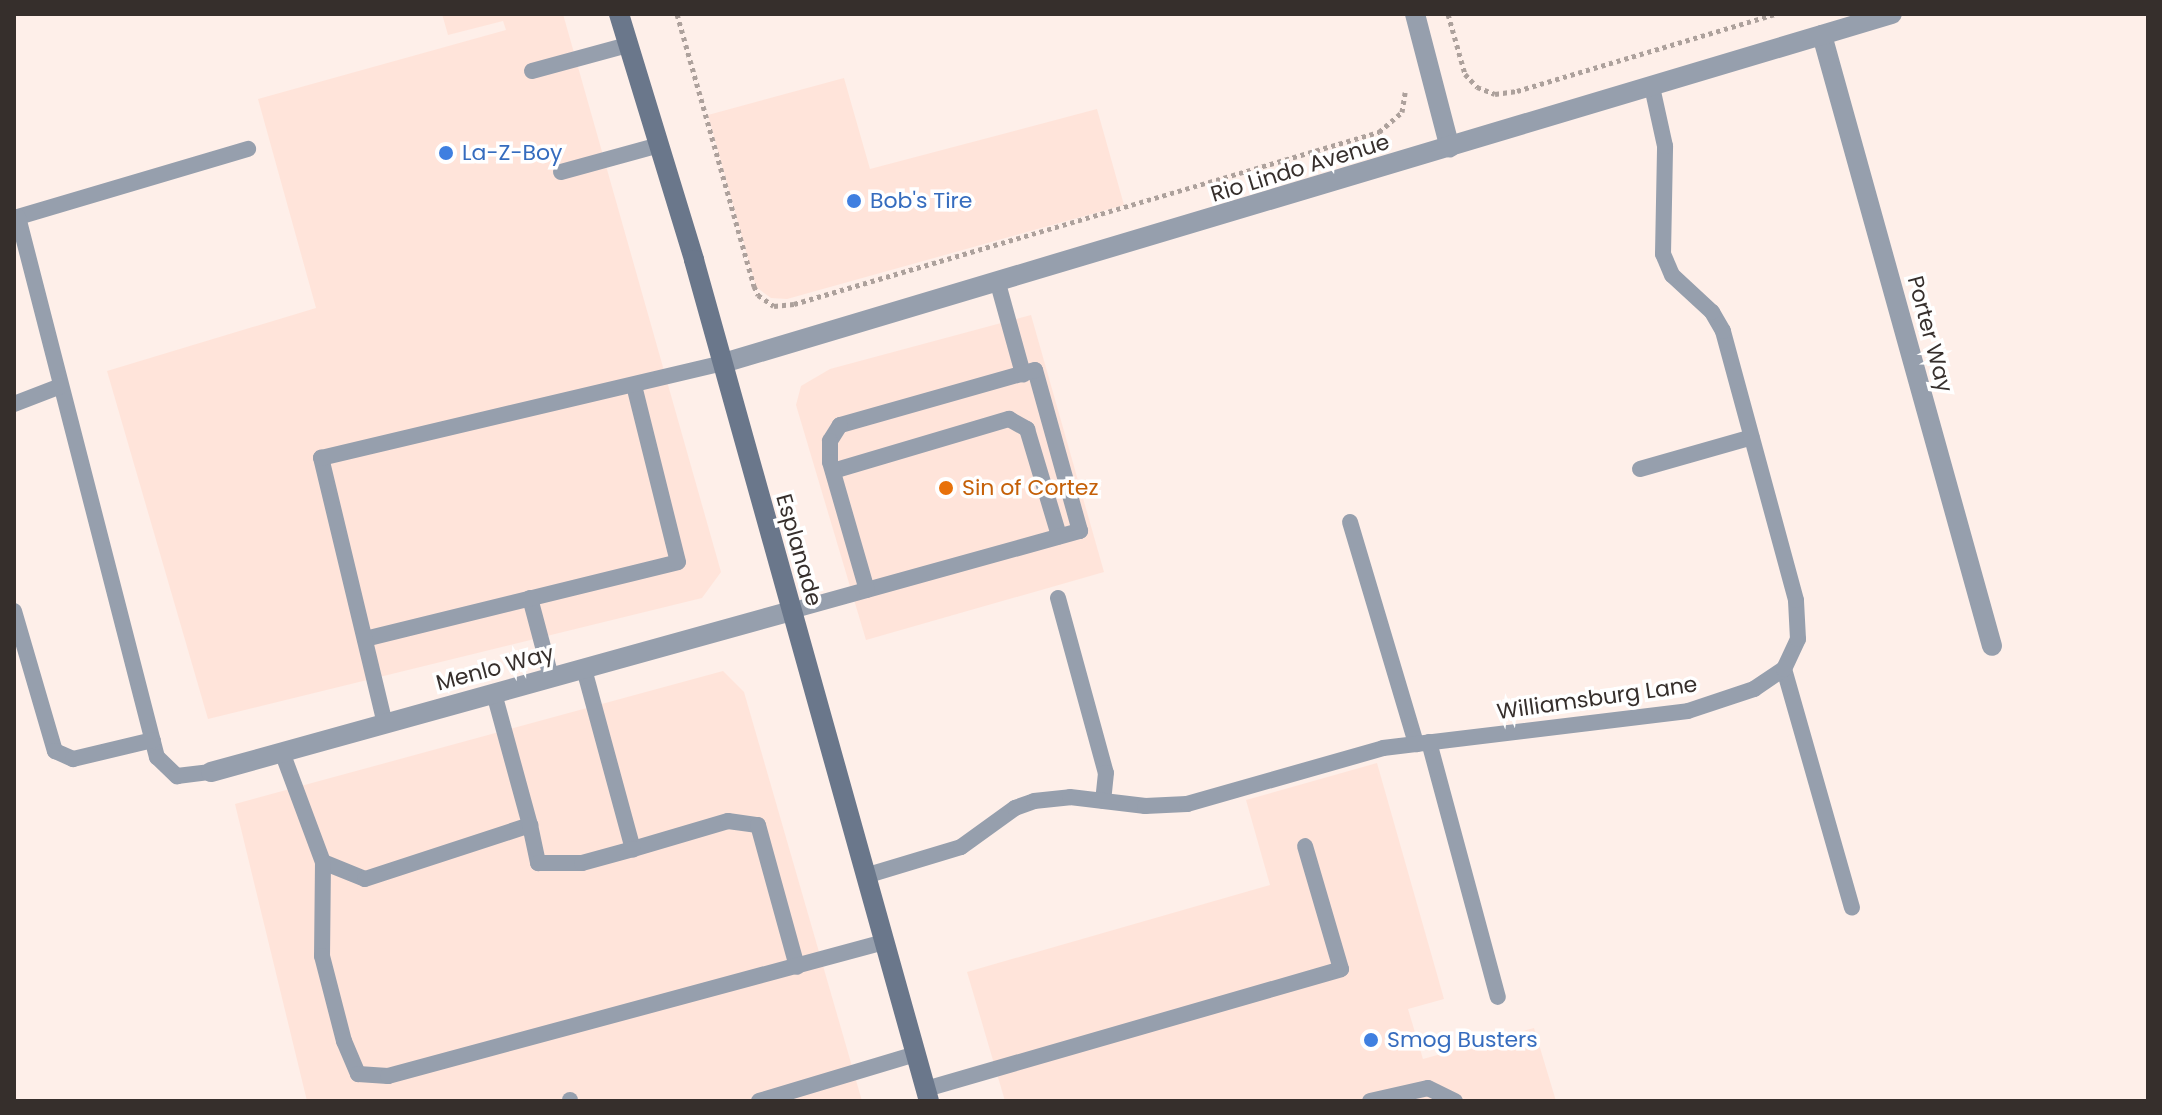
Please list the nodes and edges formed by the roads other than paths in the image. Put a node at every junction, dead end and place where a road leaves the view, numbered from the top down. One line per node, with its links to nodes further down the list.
1 (619, 14): 5 (main road, Esplanade)
2 (1415, 14): 9 (street)
3 (1892, 14): 4 (street, Rio Lindo Avenue)
4 (1822, 35): 7 (street, Rio Lindo Avenue); 30 (street, Porter Way)
5 (628, 45): 6 (lane); 8 (main road, Esplanade)
6 (532, 71)
7 (1652, 87): 9 (street, Rio Lindo Avenue); 19 (lane)
8 (659, 145): 11 (lane); 14 (main road, Esplanade)
9 (1450, 148): 13 (street, Rio Lindo Avenue)
10 (248, 149): 12 (lane)
11 (561, 172)
12 (16, 218): 17 (lane)
13 (997, 280): 14 (street, Rio Lindo Avenue); 15 (lane)
14 (720, 364): 16 (lane); 28 (main road, Esplanade)
15 (1023, 374): 21 (lane); 23 (lane)
16 (634, 385): 25 (lane); 29 (lane)
17 (61, 386): 18 (lane); 36 (lane)
18 (14, 404)
19 (1752, 437): 20 (lane); 32 (lane)
20 (1640, 469)
21 (833, 471): 23 (lane); 24 (lane)
22 (1350, 522): 37 (lane)
23 (1059, 536): 24 (lane)
24 (867, 590): 28 (lane)
25 (530, 598): 29 (lane); 33 (lane)
26 (1058, 598): 40 (lane)
27 (14, 611): 36 (lane)
28 (791, 611): 31 (street, Menlo Way); 45 (main road, Esplanade)
29 (365, 639): 35 (lane)
30 (1992, 646)
31 (584, 669): 33 (street, Menlo Way); 43 (lane)
32 (1784, 669): 37 (lane, Williamsburg Lane); 46 (lane)
33 (551, 677): 34 (street, Menlo Way)
34 (494, 693): 35 (street, Menlo Way); 41 (lane)
35 (385, 724): 38 (street, Menlo Way)
36 (153, 740): 39 (lane)
37 (1422, 743): 40 (lane, Williamsburg Lane); 49 (lane)
38 (282, 752): 39 (street, Menlo Way); 44 (lane)
39 (211, 772)
40 (1103, 801): 45 (lane, Williamsburg Lane)
41 (530, 825): 43 (lane); 44 (lane)
42 (1305, 846): 51 (lane)
43 (633, 849): 48 (lane)
44 (323, 862): 48 (lane)
45 (865, 876): 47 (main road, Esplanade)
46 (1852, 908)
47 (884, 942): 48 (lane); 50 (main road, Esplanade)
48 (797, 967)
49 (1498, 997)
50 (916, 1054): 51 (main road, Esplanade); 52 (lane)
51 (928, 1095)
52 (759, 1101)
53 (1370, 1101): 54 (lane)
54 (1455, 1101)

